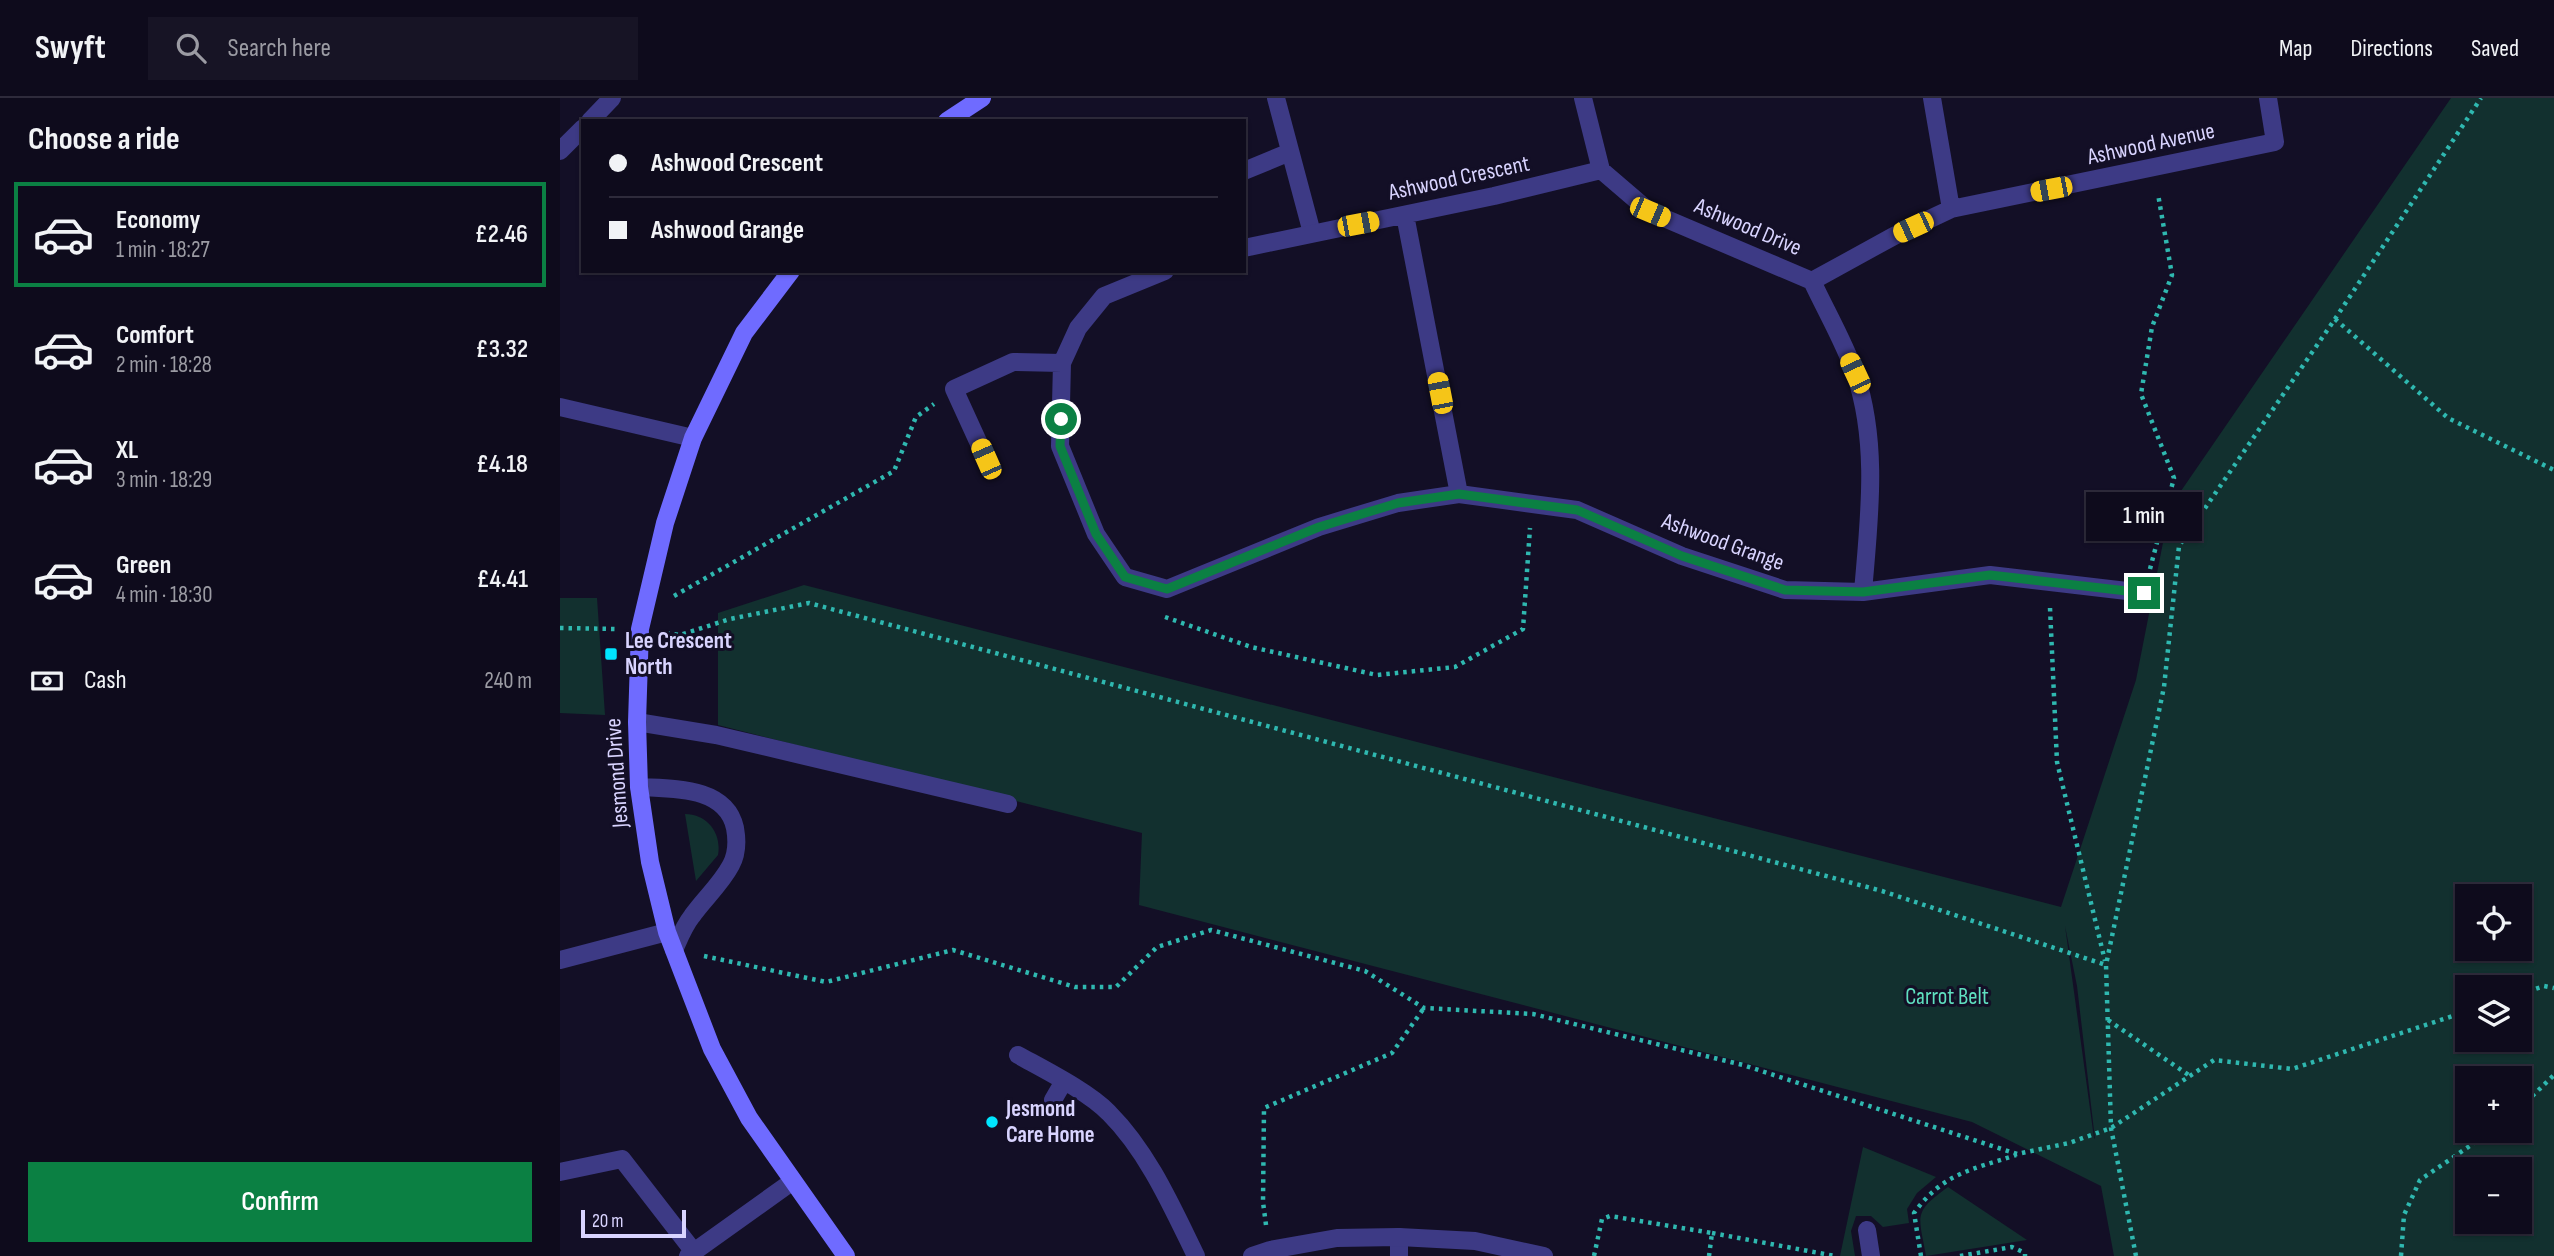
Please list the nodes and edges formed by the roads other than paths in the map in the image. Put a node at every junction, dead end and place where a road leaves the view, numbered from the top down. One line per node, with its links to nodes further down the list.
1 (612, 98): 7 (street)
2 (982, 98): 8 (street)
3 (1276, 98): 11 (street)
4 (1583, 98): 13 (street)
5 (1932, 98): 14 (street)
6 (2267, 98): 14 (street, Ashwood Avenue)
7 (592, 119)
8 (950, 119)
9 (581, 130): 10 (street)
10 (560, 151)
11 (1290, 152): 12 (street); 16 (street)
12 (1246, 170)
13 (1601, 170): 15 (street, Ashwood Crescent); 20 (street, Ashwood Drive)
14 (1951, 209): 20 (street, Ashwood Avenue)
15 (1405, 215): 16 (street, Ashwood Crescent); 25 (street)
16 (1312, 233): 17 (street, Ashwood Crescent)
17 (1246, 248)
18 (789, 273): 23 (street, Jesmond Drive)
19 (1160, 273): 21 (street)
20 (1812, 281): 26 (street, Ashwood Drive)
21 (1062, 363): 24 (street); 25 (street, Ashwood Grange)
22 (560, 407): 23 (street)
23 (693, 438): 28 (street, Jesmond Drive)
24 (986, 459)
25 (1459, 494): 26 (street, Ashwood Grange)
26 (1863, 592): 27 (street, Ashwood Grange)
27 (2144, 593)
28 (637, 722): 29 (street, Jesmond Drive); 30 (street)
29 (639, 788): 31 (street, Jesmond Drive); 32 (street)
30 (1008, 804)
31 (667, 932): 32 (street, Jesmond Drive); 33 (street)
32 (674, 950): 38 (street, Jesmond Drive)
33 (560, 960)
34 (1018, 1055): 35 (street)
35 (1064, 1082): 36 (street); 43 (street)
36 (1053, 1100)
37 (560, 1172): 41 (street)
38 (793, 1181): 41 (street); 42 (street, Jesmond Drive)
39 (1867, 1230): 47 (street)
40 (1399, 1237): 44 (street); 45 (street); 46 (street)
41 (691, 1254)
42 (846, 1256)
43 (1196, 1256)
44 (1252, 1256)
45 (1399, 1256)
46 (1544, 1256)
47 (1871, 1256)

